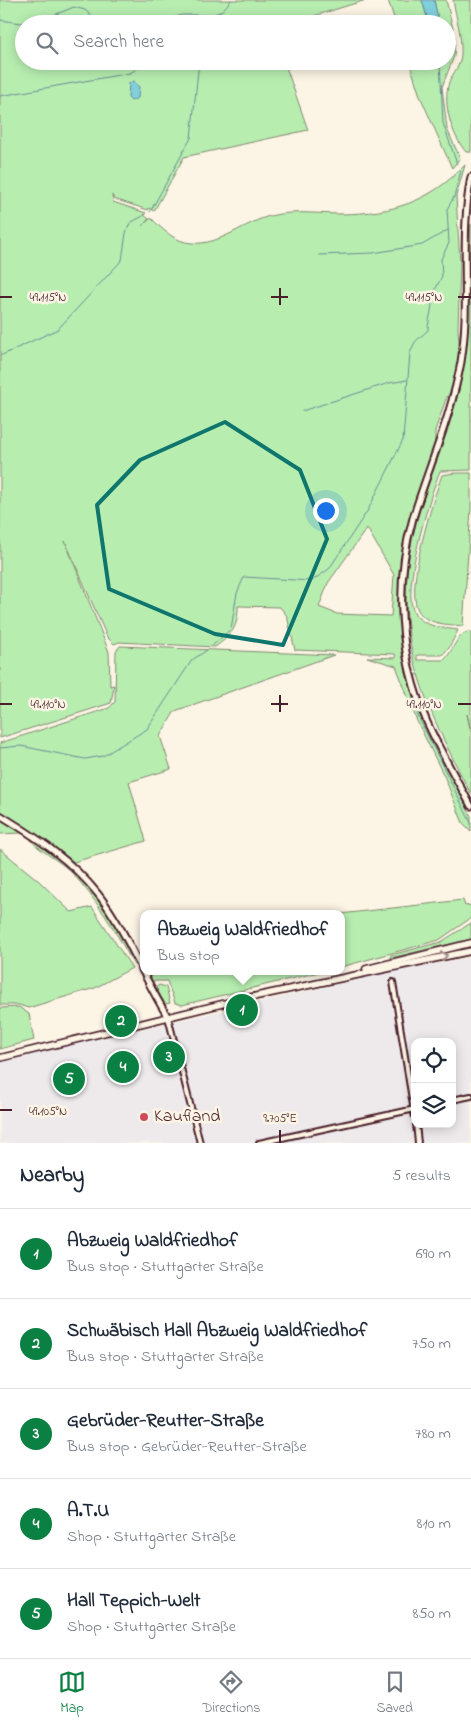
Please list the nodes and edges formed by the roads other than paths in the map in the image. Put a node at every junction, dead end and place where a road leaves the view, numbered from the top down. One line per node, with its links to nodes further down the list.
1 (471, 178): 2 (main road)
2 (471, 806)
3 (0, 815): 6 (main road)
4 (471, 943): 9 (main road)
5 (471, 951): 11 (main road, one-way to 5)
6 (140, 966)
7 (145, 975): 12 (main road)
8 (344, 975): 11 (main road)
9 (345, 975)
10 (393, 982): 14 (street)
11 (303, 986): 12 (main road)
12 (168, 1017): 13 (main road); 19 (street)
13 (0, 1058)
14 (411, 1091)
15 (471, 1096): 16 (street)
16 (456, 1099)
17 (411, 1110): 20 (street)
18 (416, 1128): 21 (street)
19 (200, 1143)
20 (259, 1143)
21 (418, 1143)

